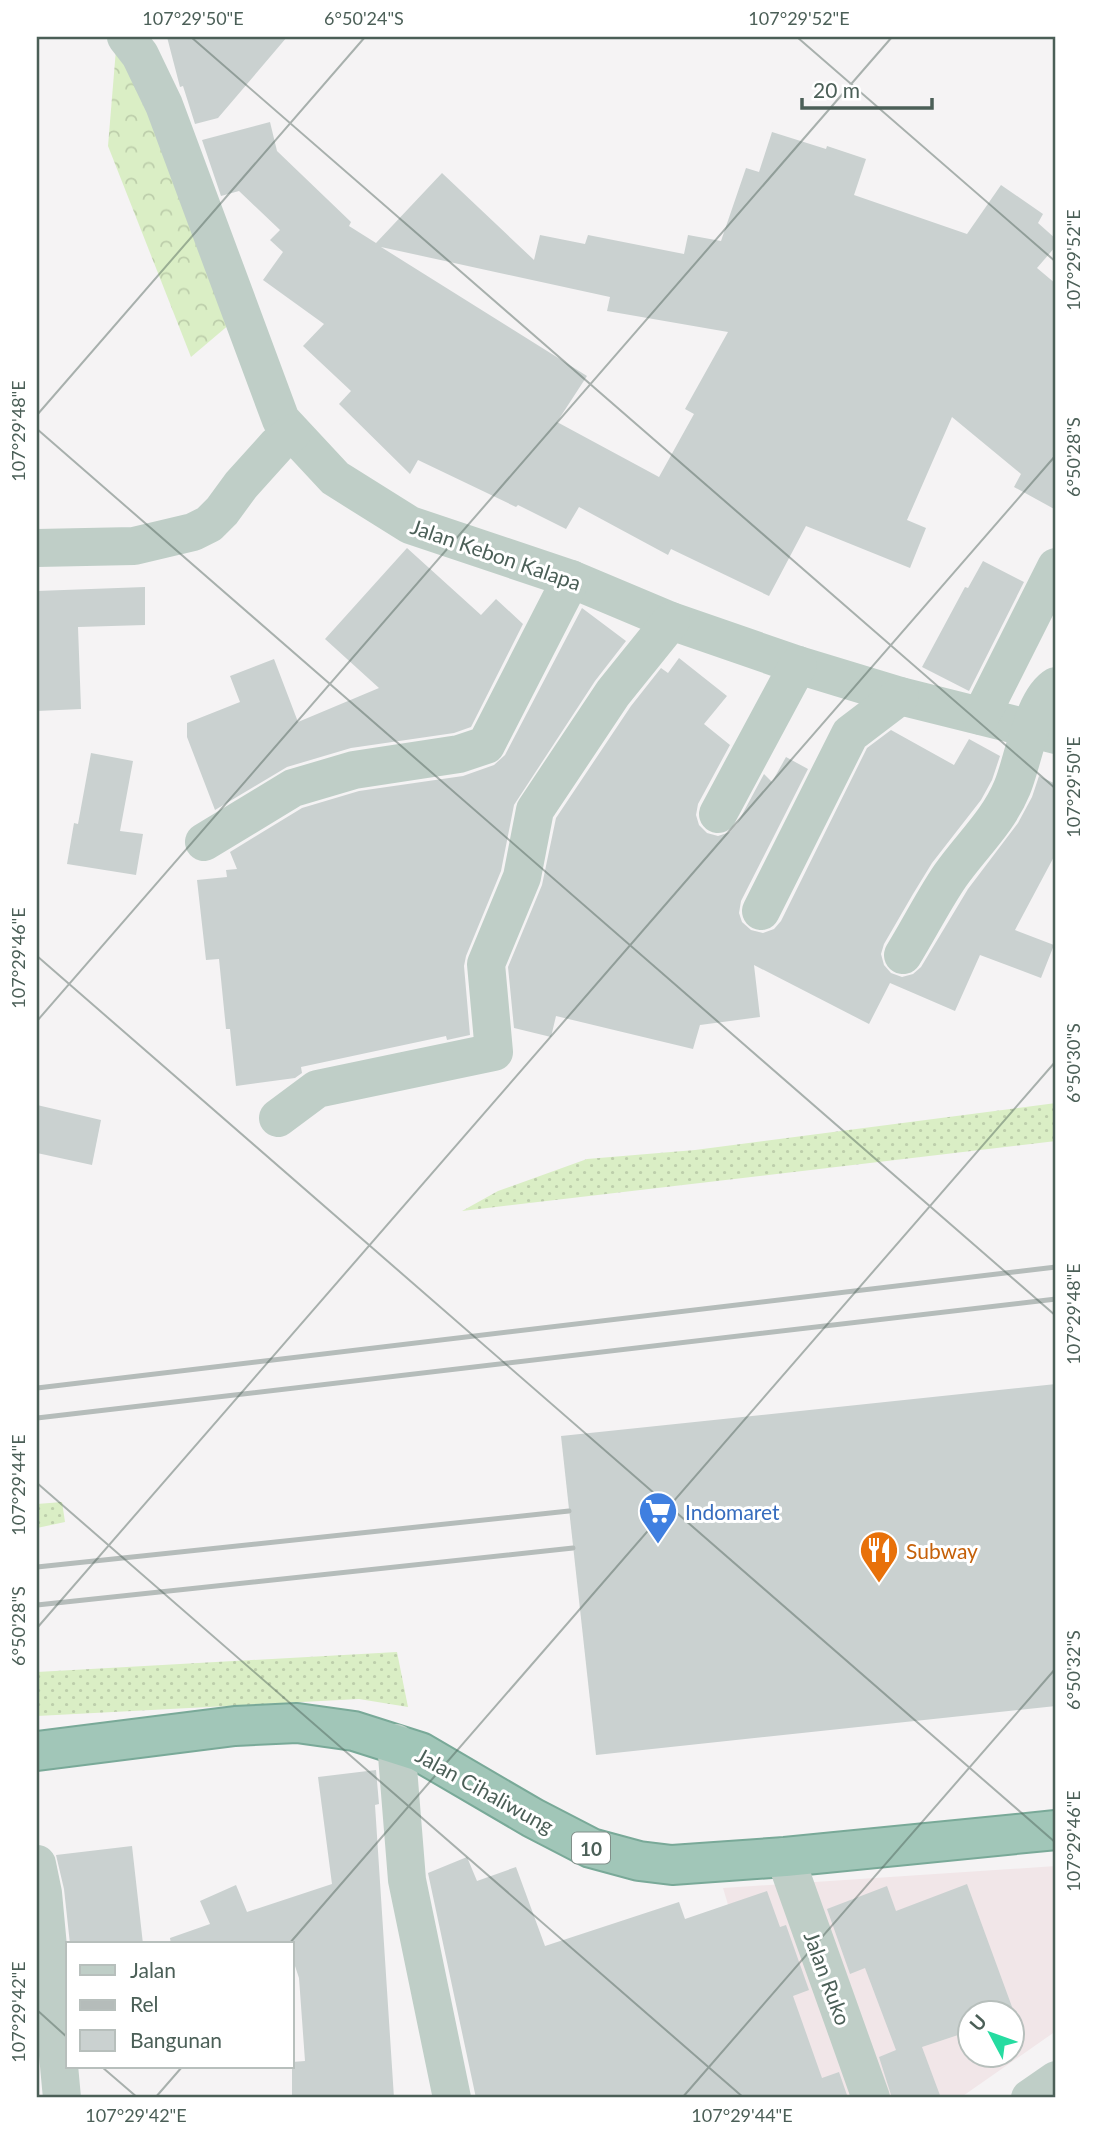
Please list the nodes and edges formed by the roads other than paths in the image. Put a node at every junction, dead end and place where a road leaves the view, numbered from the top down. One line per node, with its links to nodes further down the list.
1 (126, 37): 2 (street, Jalan Kebon Kalapa)
2 (292, 433): 3 (street); 5 (street, Jalan Kebon Kalapa)
3 (37, 548)
4 (1056, 567): 10 (street)
5 (571, 579): 6 (street, Jalan Kebon Kalapa); 13 (street)
6 (671, 621): 7 (street, Jalan Kebon Kalapa); 16 (street)
7 (798, 665): 9 (street, Jalan Kebon Kalapa); 12 (street)
8 (1056, 686): 11 (street)
9 (900, 696): 10 (street, Jalan Kebon Kalapa); 14 (street)
10 (982, 716): 11 (street, Jalan Kebon Kalapa)
11 (1043, 732): 15 (street)
12 (718, 814)
13 (204, 842)
14 (761, 911)
15 (903, 955)
16 (278, 1118)
17 (396, 1743): 18 (highway, Jalan Cihaliwung / 10); 20 (highway, Jalan Cihaliwung / 10); 24 (street)
18 (37, 1751)
19 (1056, 1830): 20 (highway, Jalan Cihaliwung / 10)
20 (785, 1857): 25 (street, Jalan Ruko)
21 (37, 1864): 23 (street)
22 (1056, 2080): 26 (street)
23 (62, 2098)
24 (452, 2098)
25 (871, 2098)
26 (1030, 2098)

